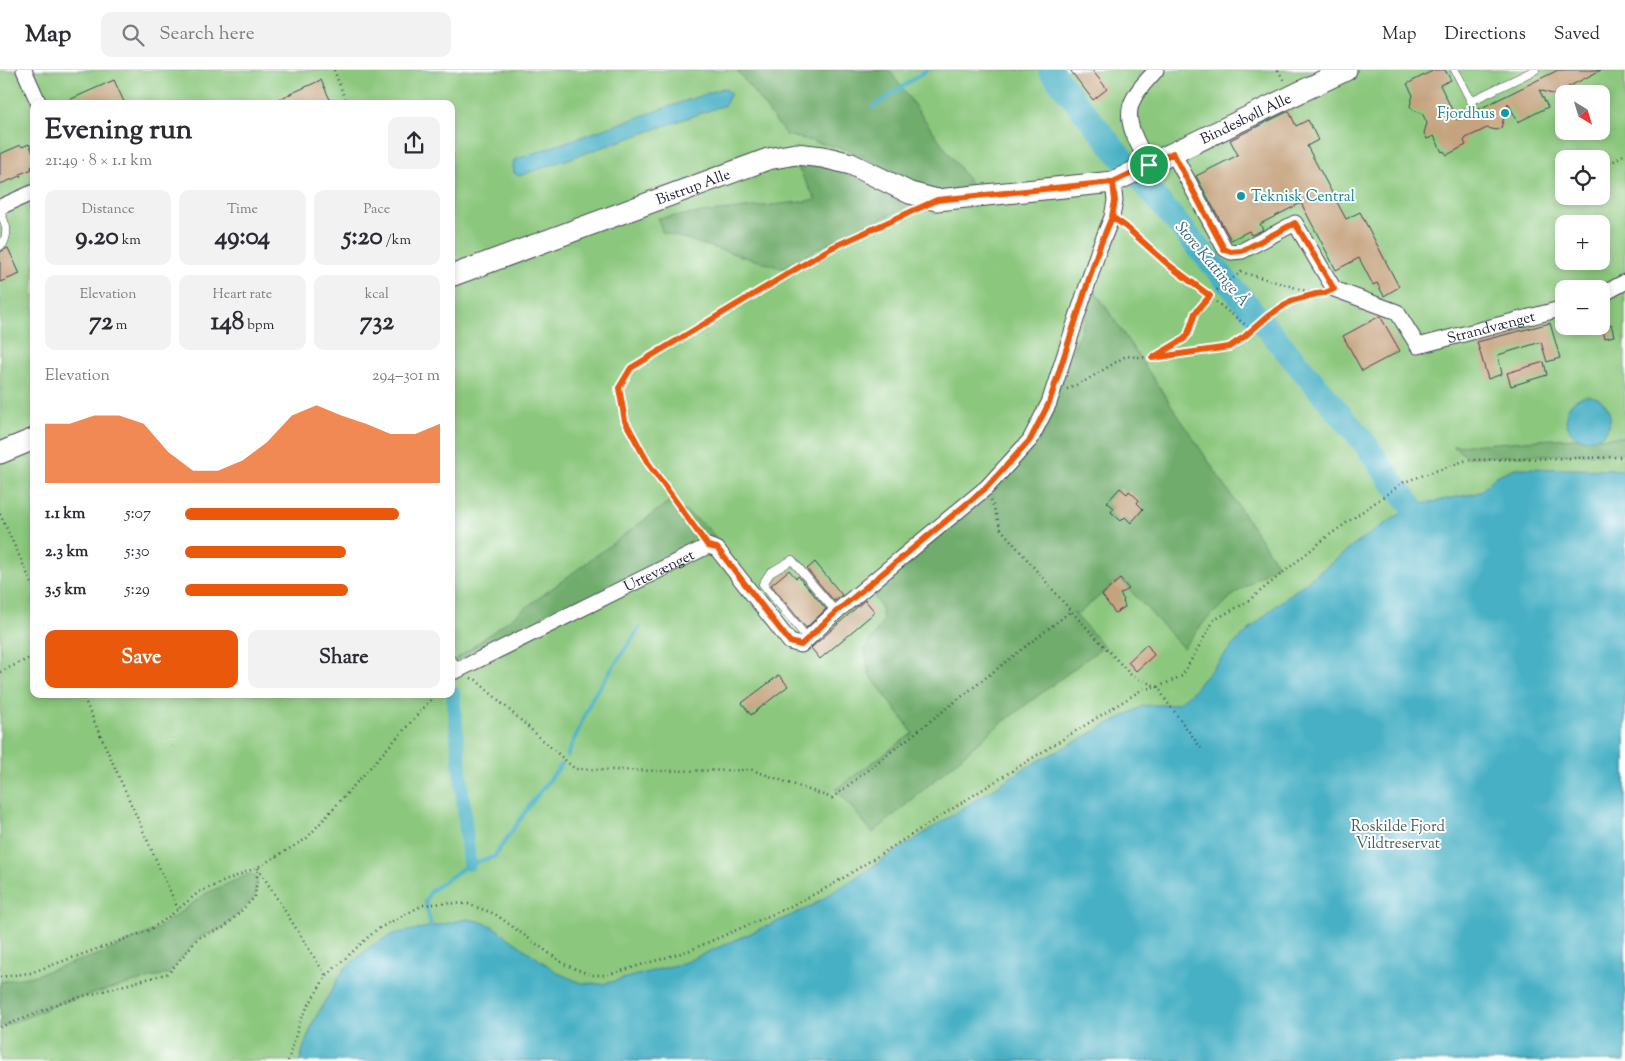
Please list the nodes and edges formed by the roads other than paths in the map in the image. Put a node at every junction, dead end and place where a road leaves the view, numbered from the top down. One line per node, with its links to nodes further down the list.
1 (24, 70): 6 (street)
2 (1156, 70): 8 (street)
3 (1346, 70): 7 (street, Bindesbøll Alle)
4 (1455, 70): 5 (lane)
5 (1535, 70)
6 (37, 100)
7 (1173, 153): 8 (street, Bindesbøll Alle); 18 (street, Strandvænget)
8 (1149, 165): 9 (street, Bindesbøll Alle)
9 (1113, 182): 11 (street, Bindesbøll Alle); 21 (street)
10 (30, 194): 12 (street)
11 (937, 200): 15 (street, Bistrup Alle)
12 (0, 207)
13 (0, 212): 14 (lane)
14 (0, 246)
15 (455, 275)
16 (1625, 282): 17 (street)
17 (1610, 290)
18 (1555, 310)
19 (30, 441): 20 (street)
20 (0, 453)
21 (836, 612): 22 (street); 22 (lane)
22 (808, 639): 23 (street, Urtevænget)
23 (455, 667)

